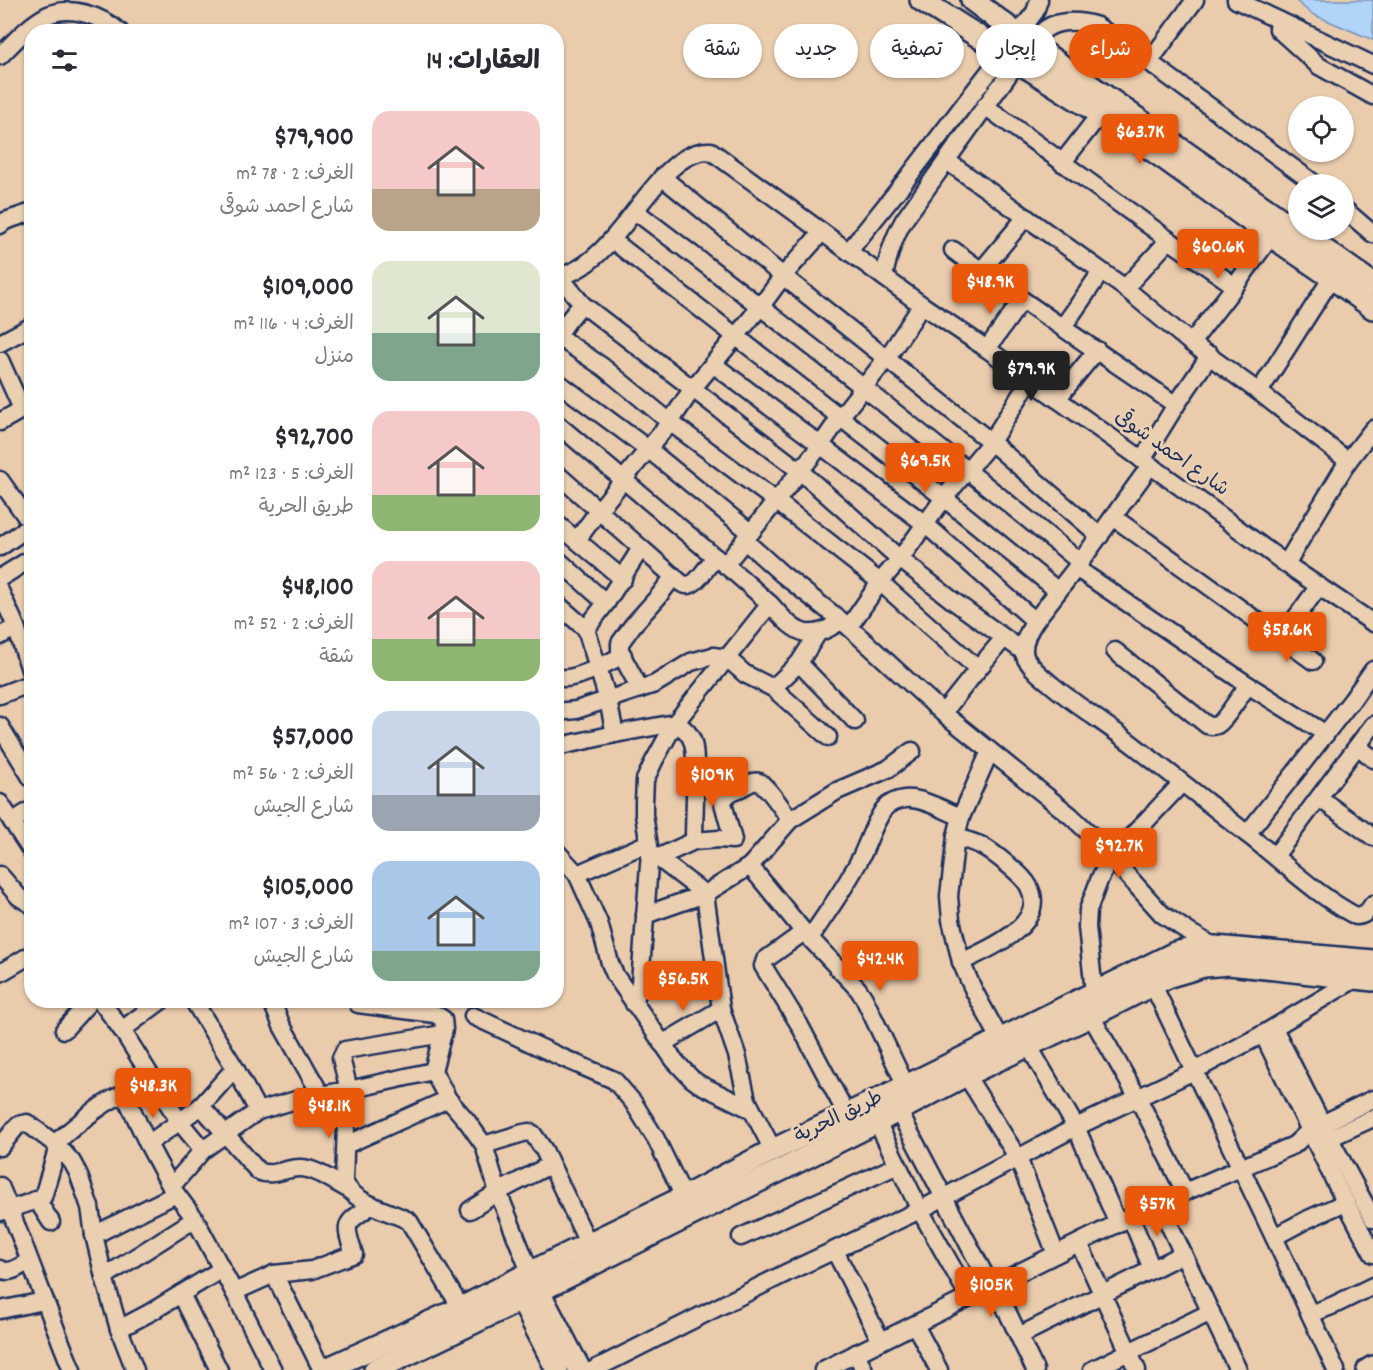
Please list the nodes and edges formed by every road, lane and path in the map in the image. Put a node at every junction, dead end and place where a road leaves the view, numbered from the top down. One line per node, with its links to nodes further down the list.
1 (921, 0): 14 (main road)
2 (972, 0): 9 (main road)
3 (1039, 0): 10 (street)
4 (1194, 0): 16 (street)
5 (1236, 0): 6 (street)
6 (1280, 21): 19 (street); 23 (street)
7 (34, 24): 8 (street)
8 (108, 24)
9 (1005, 24)
10 (1031, 24)
11 (1057, 24): 12 (street)
12 (1091, 24)
13 (24, 32): 15 (street)
14 (976, 36)
15 (0, 56)
16 (1152, 58)
17 (1057, 63): 42 (main road)
18 (1152, 64): 28 (street)
19 (1373, 65)
20 (993, 78): 41 (street)
21 (1000, 78): 24 (street)
22 (1042, 78): 25 (main road)
23 (1373, 96)
24 (985, 106): 26 (street); 27 (street)
25 (1100, 114): 27 (street); 37 (main road)
26 (946, 160): 32 (street); 47 (street)
27 (1062, 163): 39 (street)
28 (1301, 174)
29 (662, 177): 30 (street); 35 (street, شارع احمد شوقى); 46 (street)
30 (635, 211): 38 (street); 55 (street)
31 (24, 217): 34 (street)
32 (1026, 217): 43 (street); 44 (street)
33 (1354, 218): 36 (street)
34 (2, 221)
35 (822, 232): 41 (street, شارع احمد شوقى); 46 (street)
36 (1373, 234)
37 (1270, 236): 42 (main road); 50 (street)
38 (612, 240): 45 (street); 60 (street)
39 (1169, 240): 50 (street); 51 (street)
40 (953, 250): 43 (street)
41 (849, 251): 47 (street, شارع احمد شوقى)
42 (1336, 270): 49 (main road); 56 (main road); 74 (street)
43 (981, 271): 52 (street)
44 (1101, 272): 51 (street); 58 (street)
45 (564, 275)
46 (783, 276): 55 (street); 67 (street)
47 (884, 277): 54 (street, شارع احمد شوقى)
48 (564, 284): 53 (street)
49 (1373, 284)
50 (1235, 285): 63 (street)
51 (1125, 288): 63 (street)
52 (1022, 300): 58 (street); 64 (street)
53 (582, 304): 57 (street); 73 (street)
54 (922, 305): 64 (street, شارع احمد شوقى); 67 (street)
55 (761, 306): 60 (street); 72 (street)
56 (1373, 308)
57 (564, 326)
58 (1063, 327): 65 (street)
59 (24, 330): 61 (street)
60 (736, 337): 69 (street); 79 (street)
61 (1, 340)
62 (564, 342): 81 (street)
63 (1191, 343): 66 (street)
64 (987, 349): 70 (street, شارع احمد شوقى)
65 (1097, 350): 75 (street); 77 (street)
66 (1210, 355): 74 (street); 77 (street)
67 (886, 358): 72 (street); 84 (street)
68 (0, 360): 76 (street)
69 (713, 364): 73 (street); 85 (street)
70 (1030, 380): 75 (street, شارع احمد شوقى); 84 (street)
71 (564, 387): 86 (street)
72 (864, 387): 79 (street); 89 (street)
73 (693, 388): 81 (street); 90 (street)
74 (1259, 392): 87 (street)
75 (1057, 399): 88 (street, شارع احمد شوقى)
76 (24, 402)
77 (1176, 405): 88 (street)
78 (24, 409): 80 (street)
79 (841, 416): 85 (street); 94 (street)
80 (0, 422)
81 (670, 422): 86 (street); 95 (street)
82 (1373, 429): 87 (street)
83 (564, 430): 91 (street)
84 (991, 442): 89 (street); 103 (street)
85 (820, 446): 90 (street); 99 (street)
86 (648, 449): 91 (street); 102 (street)
87 (1348, 461): 111 (street)
88 (1146, 463): 98 (street); 111 (street, شارع احمد شوقى)
89 (968, 470): 94 (street); 113 (street)
90 (800, 471): 95 (street); 108 (street)
91 (624, 479): 96 (street); 109 (street)
92 (0, 480): 97 (street)
93 (564, 480): 96 (street)
94 (944, 498): 99 (street); 120 (street)
95 (776, 501): 102 (street); 117 (street)
96 (599, 510): 104 (street); 107 (street)
97 (24, 514)
98 (1113, 517): 103 (street); 132 (street)
99 (924, 524): 108 (street); 124 (street)
100 (564, 529): 104 (street)
101 (24, 530): 106 (street)
102 (747, 536): 109 (street); 126 (street)
103 (1100, 536): 113 (street)
104 (574, 537): 105 (street); 116 (street)
105 (564, 545)
106 (0, 547)
107 (641, 548): 114 (street); 116 (street)
108 (900, 559): 117 (street); 131 (street)
109 (720, 560): 114 (street); 122 (street)
110 (24, 563): 115 (street)
111 (1286, 564): 118 (street, شارع احمد شوقى)
112 (564, 565): 121 (street)
113 (1078, 565): 120 (street); 144 (street)
114 (674, 576): 136 (street)
115 (0, 578)
116 (622, 579): 121 (street)
117 (880, 582): 126 (street); 141 (street)
118 (1319, 586): 125 (street, شارع احمد شوقى); 132 (street)
119 (0, 591): 127 (street)
120 (1058, 591): 124 (street)
121 (606, 603): 128 (street)
122 (770, 604): 129 (street); 137 (street)
123 (564, 610): 128 (street)
124 (1035, 621): 135 (street)
125 (1373, 623)
126 (845, 624): 129 (street); 151 (street)
127 (16, 627): 130 (street); 134 (street)
128 (586, 629): 140 (street)
129 (818, 633): 139 (street)
130 (0, 636)
131 (1004, 638): 135 (street); 141 (street)
132 (1282, 638): 138 (street)
133 (1115, 651): 144 (street)
134 (24, 652)
135 (1024, 652): 165 (street)
136 (623, 655): 140 (street); 147 (street)
137 (727, 658): 146 (street); 147 (street); 153 (street)
138 (1313, 661)
139 (799, 663): 146 (street); 152 (street)
140 (598, 668): 143 (street); 149 (street)
141 (978, 669): 151 (street)
142 (1373, 670): 157 (street)
143 (564, 678)
144 (1248, 685): 157 (street)
145 (24, 686): 148 (street)
146 (773, 688): 158 (street)
147 (640, 689): 149 (street)
148 (0, 695)
149 (608, 700): 150 (street); 156 (street)
150 (564, 711)
151 (943, 713): 162 (street)
152 (855, 721)
153 (675, 723): 156 (street); 176 (street); 177 (street)
154 (1373, 725): 160 (street)
155 (0, 726): 164 (street)
156 (615, 734): 159 (street)
157 (1326, 734): 173 (street)
158 (828, 737)
159 (564, 745)
160 (1358, 746): 163 (street); 166 (street)
161 (912, 751): 170 (street)
162 (990, 751): 169 (street); 179 (street)
163 (1373, 759)
164 (24, 765)
165 (1182, 783): 173 (street); 179 (street)
166 (1319, 798): 172 (street); 178 (street)
167 (0, 803): 171 (street)
168 (24, 814): 171 (street)
169 (961, 818): 174 (street); 188 (street)
170 (790, 820): 176 (street); 181 (street)
171 (12, 822): 175 (street)
172 (1371, 832)
173 (1247, 834): 178 (street)
174 (956, 836): 192 (street); 192 (street)
175 (24, 840)
176 (694, 841): 177 (street)
177 (652, 851): 182 (street); 184 (street); 187 (street)
178 (1275, 856): 186 (street)
179 (1112, 857): 189 (street); 196 (street)
180 (564, 859): 182 (street)
181 (750, 866): 184 (street); 188 (street)
182 (577, 874): 197 (street)
183 (0, 875): 185 (street)
184 (705, 894): 187 (street); 204 (street)
185 (24, 900)
186 (1373, 904)
187 (645, 915): 197 (street)
188 (807, 935): 218 (street); 227 (street)
189 (1215, 947): 191 (main road, طريق الحرية); 196 (main road, طريق الحرية)
190 (24, 959): 193 (street)
191 (1373, 961)
192 (961, 962): 211 (street)
193 (0, 973)
194 (1365, 979): 195 (main road, طريق الحرية); 209 (street)
195 (1153, 985): 206 (main road, طريق الحرية); 216 (street)
196 (1095, 992): 211 (main road, طريق الحرية)
197 (634, 1004): 212 (street)
198 (84, 1008): 207 (street)
199 (106, 1008): 208 (street)
200 (151, 1008): 208 (street)
201 (198, 1008): 214 (street)
202 (274, 1008): 219 (street)
203 (389, 1008): 210 (street)
204 (721, 1009): 212 (street); 224 (street)
205 (473, 1016): 250 (street)
206 (1091, 1016): 213 (main road, طريق الحرية); 220 (street)
207 (64, 1029)
208 (122, 1029): 229 (street)
209 (1268, 1031): 216 (street); 233 (street)
210 (443, 1034): 215 (street); 219 (street)
211 (1000, 1039): 218 (main road, طريق الحرية)
212 (662, 1044): 224 (street)
213 (1028, 1045): 217 (main road, طريق الحرية); 231 (street)
214 (235, 1068): 223 (street); 226 (street)
215 (433, 1071): 219 (street); 222 (street)
216 (1194, 1071): 220 (street); 244 (street)
217 (966, 1075): 225 (main road, طريق الحرية); 241 (street)
218 (906, 1086): 227 (main road, طريق الحرية)
219 (334, 1092): 226 (street); 237 (street)
220 (1138, 1098): 231 (street); 249 (street)
221 (1373, 1098): 233 (street)
222 (448, 1099): 236 (street); 237 (street)
223 (201, 1106): 229 (street); 232 (street)
224 (750, 1109): 240 (street)
225 (898, 1110): 230 (main road, طريق الحرية); 251 (street)
226 (258, 1111): 232 (street)
227 (847, 1115): 240 (main road, طريق الحرية)
228 (1373, 1118): 233 (street)
229 (179, 1120): 235 (street); 239 (street)
230 (877, 1122): 242 (street); 278 (main road, طريق الحرية)
231 (1076, 1127): 241 (street); 261 (street)
232 (225, 1133): 239 (street); 246 (street)
233 (1320, 1134): 244 (street); 253 (street); 260 (street)
234 (56, 1144): 235 (street); 238 (street); 252 (street); 263 (street)
235 (148, 1144): 247 (street)
236 (484, 1144): 243 (street); 248 (street)
237 (346, 1145): 246 (street)
238 (0, 1147)
239 (203, 1150): 247 (street)
240 (773, 1150): 250 (main road, طريق الحرية)
241 (1018, 1158): 251 (street); 269 (street)
242 (898, 1165): 258 (street); 264 (street)
243 (550, 1166): 248 (street); 266 (street)
244 (1240, 1168): 249 (street); 265 (street)
245 (0, 1186): 256 (street)
246 (346, 1188): 255 (street)
247 (173, 1190): 259 (street); 263 (street)
248 (498, 1192): 257 (street); 278 (street)
249 (1185, 1192): 254 (street)
250 (684, 1197): 266 (main road, طريق الحرية)
251 (943, 1198): 258 (street); 280 (street)
252 (37, 1200): 256 (street); 262 (street)
253 (1346, 1202): 265 (street); 271 (street)
254 (1159, 1203): 261 (street); 270 (street)
255 (372, 1205): 276 (street); 286 (street)
256 (5, 1210): 272 (street)
257 (470, 1210)
258 (920, 1210): 268 (street); 284 (street)
259 (195, 1219): 274 (street); 277 (street)
260 (1373, 1219)
261 (1124, 1221): 267 (street); 275 (street)
262 (51, 1222)
263 (94, 1235): 277 (street)
264 (741, 1237)
265 (1274, 1237): 289 (street)
266 (588, 1243): 278 (main road, طريق الحرية)
267 (1078, 1243): 269 (street); 283 (street)
268 (835, 1251): 293 (street); 305 (street)
269 (1056, 1254): 280 (street)
270 (1183, 1254): 275 (street); 288 (street)
271 (1373, 1254)
272 (29, 1261): 273 (street); 285 (street)
273 (0, 1269)
274 (222, 1269): 281 (street); 282 (street)
275 (1152, 1269): 283 (street)
276 (274, 1274): 281 (street); 301 (street)
277 (104, 1277): 291 (street)
278 (525, 1286): 286 (main road, طريق الحرية); 302 (main road, طريق الحرية); 303 (main road); 304 (main road)
279 (1373, 1286): 289 (street)
280 (993, 1287): 284 (street); 292 (street)
281 (234, 1292): 300 (street)
282 (181, 1293): 291 (street); 299 (street)
283 (1101, 1294): 292 (street); 295 (street)
284 (969, 1298): 290 (street)
285 (44, 1301): 287 (street); 297 (street)
286 (461, 1308): 301 (main road, طريق الحرية)
287 (0, 1310)
288 (1211, 1312): 295 (street); 312 (street)
289 (1311, 1314): 313 (street)
290 (915, 1325): 293 (street); 308 (street)
291 (119, 1329): 298 (street)
292 (1019, 1336): 309 (street)
293 (881, 1341): 294 (street)
294 (856, 1353): 306 (street); 307 (street)
295 (1128, 1353): 310 (street); 311 (street)
296 (1373, 1367): 314 (main road)
297 (72, 1370)
298 (135, 1370)
299 (219, 1370)
300 (273, 1370)
301 (323, 1370)
302 (375, 1370)
303 (556, 1370)
304 (580, 1370)
305 (593, 1370)
306 (823, 1370)
307 (864, 1370)
308 (939, 1370)
309 (1035, 1370)
310 (1092, 1370)
311 (1137, 1370)
312 (1238, 1370)
313 (1336, 1370)
314 (1368, 1370)

